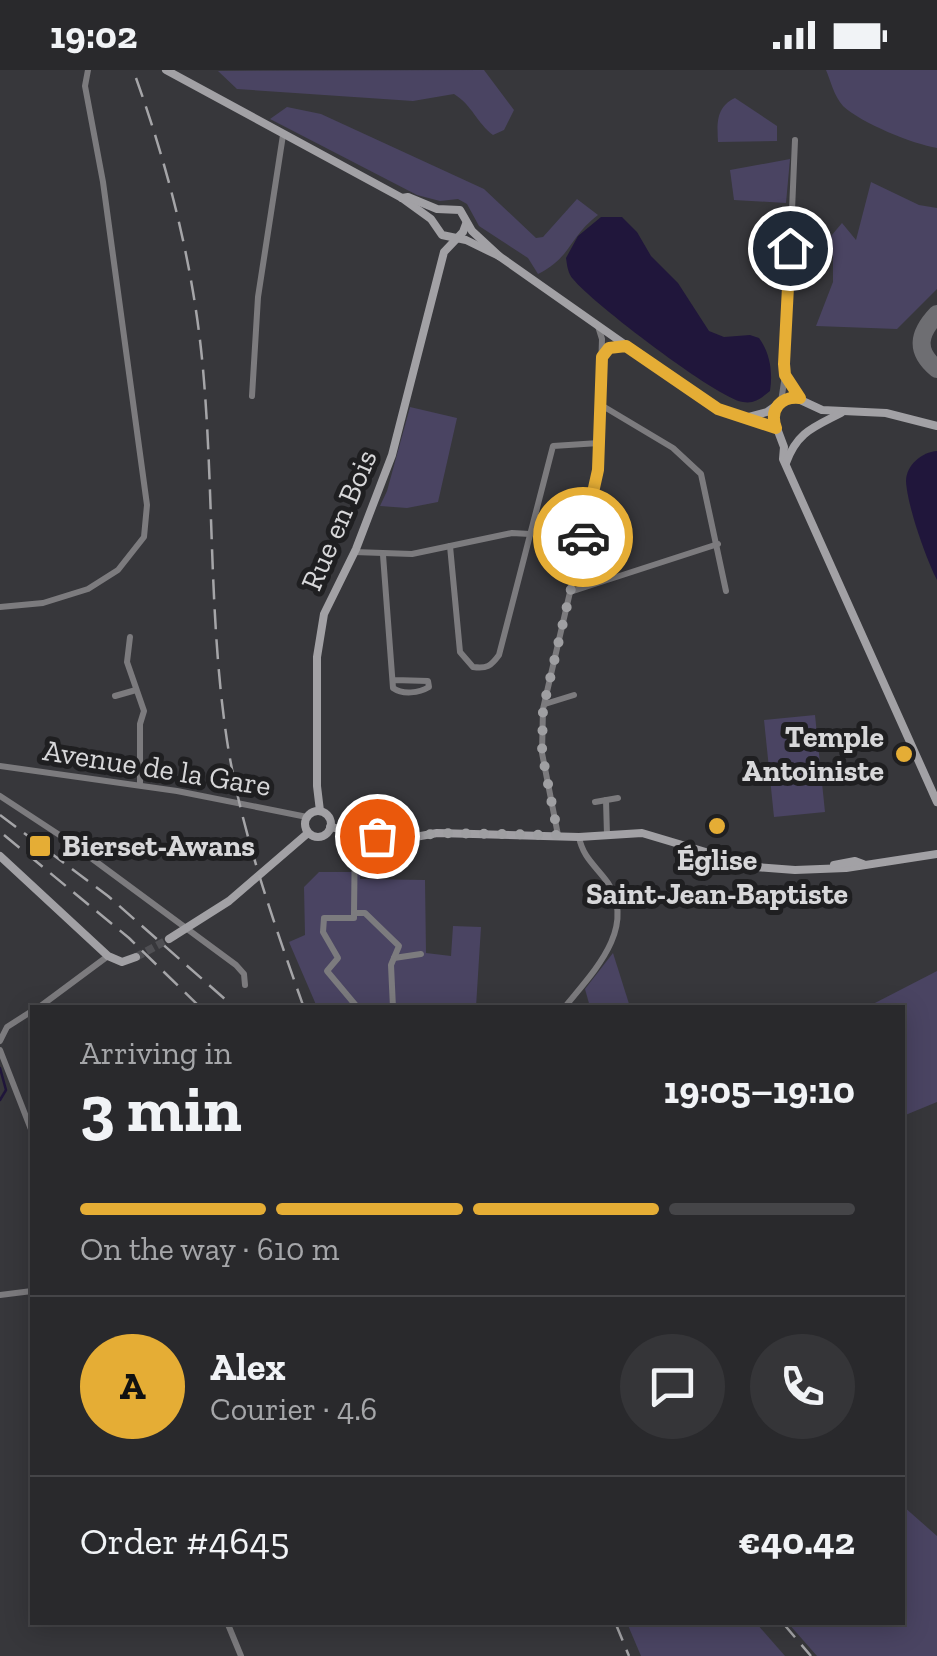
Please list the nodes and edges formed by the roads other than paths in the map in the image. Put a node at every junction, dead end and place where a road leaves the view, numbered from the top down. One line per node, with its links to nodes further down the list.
1 (88, 70): 36 (street)
2 (166, 70): 3 (street)
3 (283, 135): 5 (street); 16 (street)
4 (795, 140): 15 (street)
5 (402, 198): 6 (street); 8 (street)
6 (444, 209): 7 (street); 8 (street)
7 (466, 224): 9 (street); 11 (street)
8 (437, 228): 9 (street); 10 (street, Rue en Bois)
9 (456, 238): 10 (street, Rue en Bois); 11 (street)
10 (444, 252): 32 (street, Rue en Bois)
11 (499, 256): 12 (street)
12 (597, 326): 13 (street); 14 (street)
13 (626, 346): 14 (street); 22 (street)
14 (602, 354): 18 (street)
15 (785, 375): 17 (street); 19 (street)
16 (252, 396)
17 (800, 398): 19 (street); 20 (street)
18 (601, 404): 27 (street); 30 (street)
19 (778, 405): 22 (street); 25 (street)
20 (810, 406): 21 (street); 24 (street)
21 (841, 413): 23 (street); 24 (street)
22 (748, 417): 25 (street)
23 (937, 426)
24 (811, 428): 26 (street)
25 (777, 430): 26 (street); 28 (street)
26 (800, 437): 28 (street)
27 (599, 443): 29 (street); 35 (street)
28 (786, 462): 49 (street)
29 (530, 534): 31 (street); 31 (street)
30 (718, 544): 34 (street); 35 (street)
31 (450, 546): 33 (street)
32 (354, 552): 33 (street); 50 (street, Rue en Bois)
33 (382, 555): 38 (street)
34 (726, 591)
35 (570, 592): 42 (street)
36 (0, 607)
37 (130, 637): 39 (street)
38 (394, 680): 38 (street)
39 (136, 690): 41 (street); 44 (street)
40 (574, 694): 42 (street)
41 (115, 696)
42 (544, 705): 55 (street)
43 (0, 766): 44 (street, Avenue de la Gare)
44 (140, 785): 51 (street, Avenue de la Gare)
45 (0, 796): 61 (street)
46 (618, 798): 47 (street)
47 (606, 800): 48 (street); 56 (street)
48 (595, 802)
49 (937, 802)
50 (320, 811): 51 (street); 52 (street)
51 (307, 816): 54 (street)
52 (330, 827): 53 (street); 54 (street)
53 (355, 832): 55 (street); 60 (street)
54 (308, 833): 61 (street)
55 (558, 835): 57 (street)
56 (607, 835): 57 (street); 58 (street)
57 (579, 837): 71 (street)
58 (937, 854)
59 (1, 858): 64 (street)
60 (354, 913): 66 (street); 69 (street)
61 (184, 929): 62 (street); 67 (street)
62 (168, 939)
63 (422, 954): 66 (street)
64 (108, 956): 65 (street); 68 (street)
65 (136, 957)
66 (394, 958): 70 (street)
67 (245, 986)
68 (42, 1005)
69 (356, 1005)
70 (393, 1005)
71 (566, 1005)
72 (30, 1013): 73 (street)
73 (0, 1041)
74 (0, 1050): 75 (street)
75 (30, 1127)
76 (30, 1292): 77 (street)
77 (0, 1295)
78 (229, 1625): 79 (street)
79 (241, 1656)

